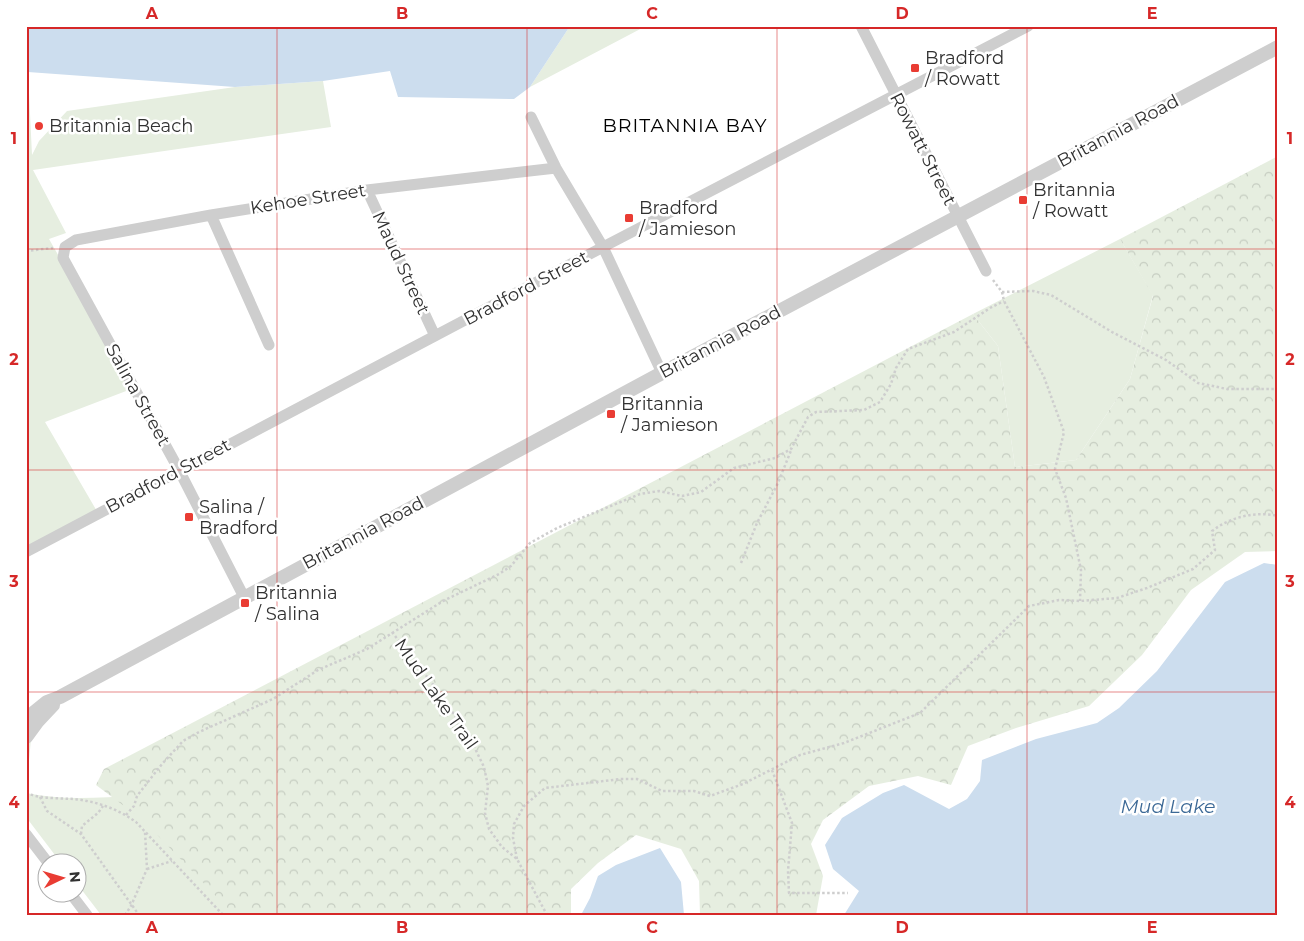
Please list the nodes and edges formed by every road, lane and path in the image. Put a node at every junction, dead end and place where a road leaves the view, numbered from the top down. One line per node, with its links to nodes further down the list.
1 (861, 26): 4 (street, Rowatt Street)
2 (1028, 26): 4 (street, Bradford Street)
3 (1278, 47): 9 (street, Britannia Road)
4 (896, 96): 9 (street, Rowatt Street); 11 (street, Bradford Street)
5 (531, 117): 6 (street)
6 (556, 168): 7 (street, Kehoe Street); 11 (street)
7 (367, 190): 8 (street, Kehoe Street); 16 (street, Maud Street)
8 (211, 215): 10 (street, Kehoe Street); 17 (street)
9 (957, 216): 13 (street, Rowatt Street); 18 (street, Britannia Road)
10 (64, 247): 12 (path); 21 (street, Salina Street)
11 (603, 247): 16 (street, Bradford Street); 18 (street)
12 (26, 251)
13 (986, 271): 14 (path)
14 (1002, 292): 15 (path); 19 (path)
15 (1004, 301): 20 (path); 26 (path)
16 (435, 336): 21 (street, Bradford Street)
17 (269, 345)
18 (662, 372): 25 (street, Britannia Road)
19 (1278, 389)
20 (793, 446): 24 (path); 27 (path)
21 (179, 470): 23 (street, Bradford Street); 25 (street, Salina Street)
22 (1278, 516): 26 (path)
23 (26, 552)
24 (741, 563)
25 (244, 597): 28 (street, Britannia Road)
26 (1080, 602): 31 (path)
27 (392, 632): 35 (path, Mud Lake Trail); 40 (path, Mud Lake Trail)
28 (60, 697): 29 (street, Britannia Road); 30 (street, Britannia Road)
29 (26, 719)
30 (26, 737)
31 (772, 770): 40 (path); 43 (path)
32 (26, 793): 33 (path)
33 (40, 797): 34 (path); 38 (path)
34 (104, 806): 35 (path); 38 (path)
35 (126, 815): 36 (path)
36 (145, 832): 41 (path); 42 (path)
37 (26, 834): 39 (street)
38 (81, 834): 45 (path)
39 (41, 854)
40 (517, 859): 50 (path, Mud Lake Trail)
41 (173, 861): 42 (path); 49 (path)
42 (147, 870): 45 (path)
43 (848, 893)
44 (79, 904): 46 (street)
45 (131, 906): 47 (path); 48 (path)
46 (87, 915)
47 (125, 915)
48 (139, 915)
49 (223, 915)
50 (547, 915)

